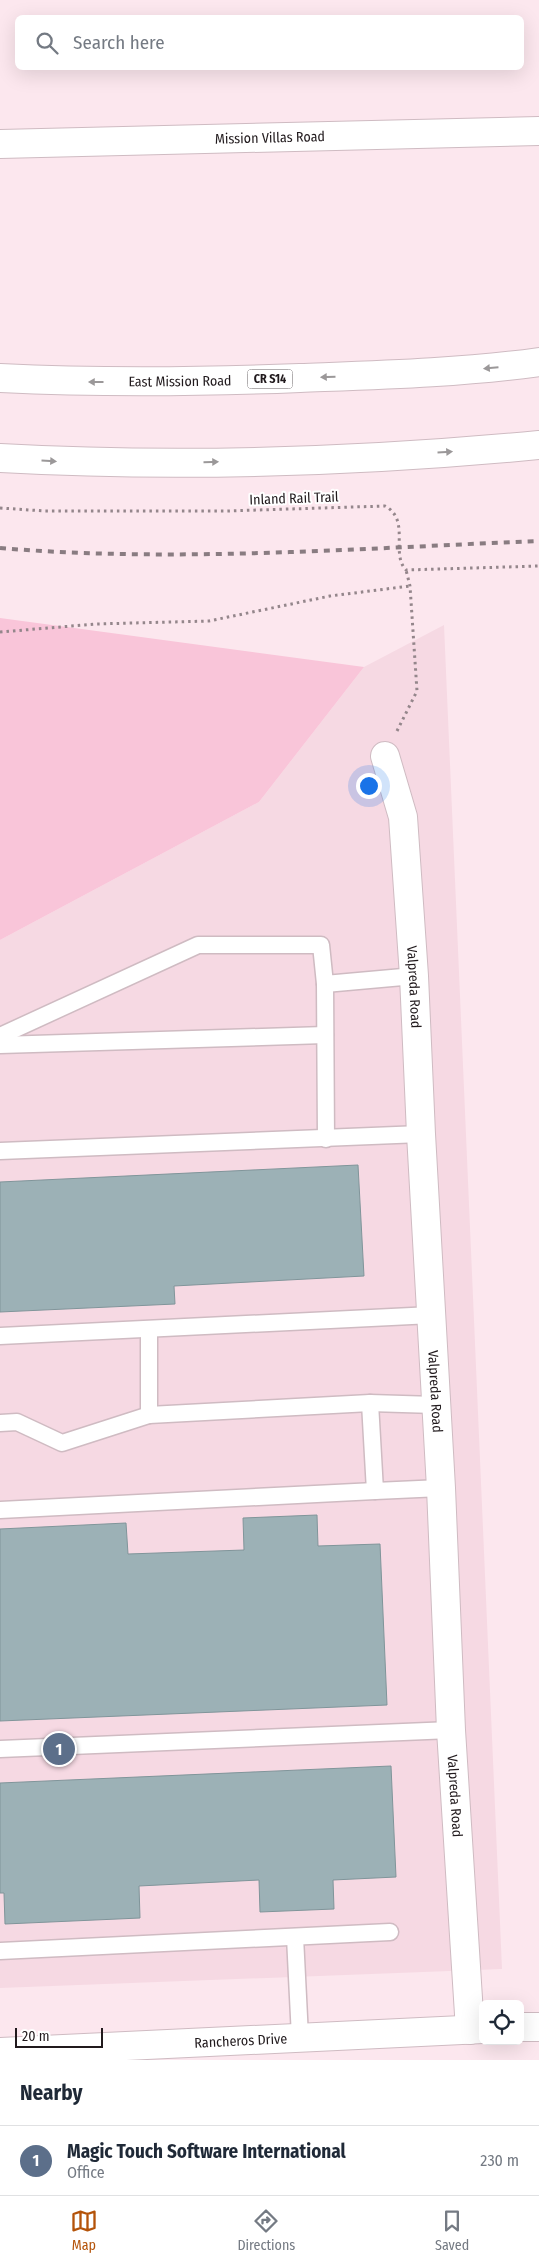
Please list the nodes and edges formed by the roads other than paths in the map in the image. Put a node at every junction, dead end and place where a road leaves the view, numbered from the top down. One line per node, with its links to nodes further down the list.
1 (539, 131): 2 (street, Mission Villas Road)
2 (0, 144)
3 (539, 362): 4 (street, East Mission Road / CR S14, one-way to 4)
4 (0, 378)
5 (539, 445): 6 (street, one-way to 5)
6 (0, 458)
7 (385, 756): 8 (street, Valpreda Road)
8 (414, 976): 9 (lane); 13 (street, Valpreda Road)
9 (325, 984): 10 (lane); 11 (lane)
10 (0, 1036)
11 (325, 1036): 12 (lane); 14 (lane)
12 (0, 1045)
13 (421, 1134): 14 (lane); 16 (street, Valpreda Road)
14 (326, 1139): 15 (lane)
15 (0, 1151)
16 (432, 1314): 17 (lane); 20 (street, Valpreda Road)
17 (149, 1330): 18 (lane); 21 (lane)
18 (0, 1336)
19 (370, 1403): 20 (lane); 21 (lane); 24 (lane)
20 (436, 1405): 23 (street, Valpreda Road)
21 (149, 1415): 22 (lane)
22 (0, 1423)
23 (441, 1488): 24 (lane); 26 (street, Valpreda Road)
24 (374, 1491): 25 (lane)
25 (0, 1510)
26 (451, 1730): 27 (lane); 33 (street, Valpreda Road)
27 (0, 1750)
28 (390, 1932): 29 (lane)
29 (296, 1937): 30 (lane); 34 (lane)
30 (0, 1951)
31 (539, 2027): 32 (street)
32 (524, 2028)
33 (476, 2029): 34 (street, Rancheros Drive)
34 (300, 2037): 35 (street, Rancheros Drive)
35 (0, 2052)

